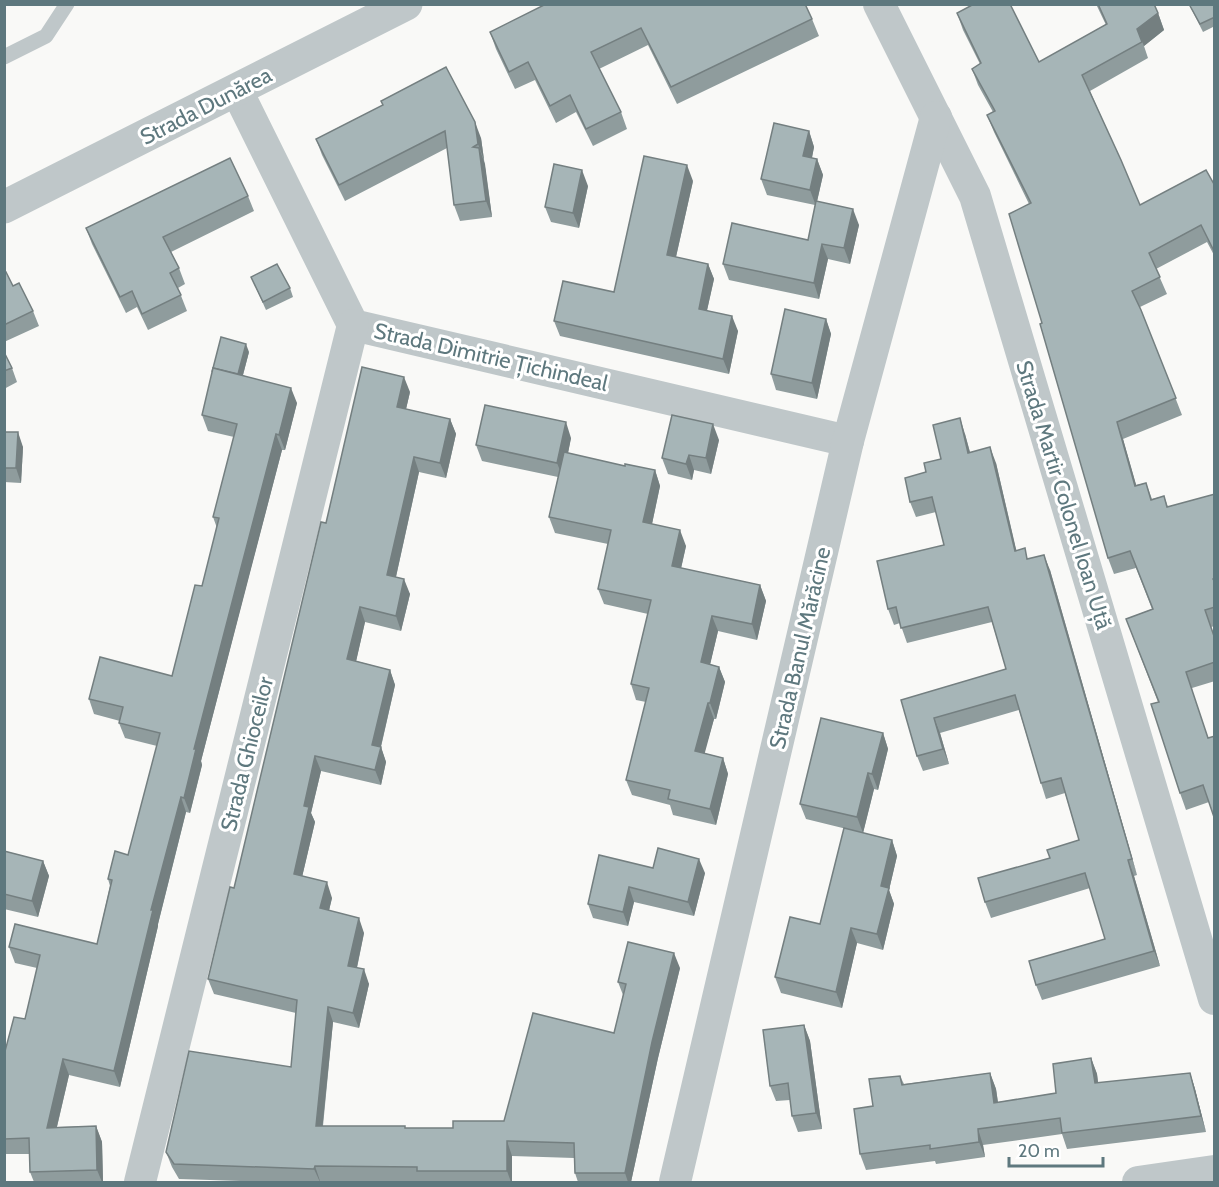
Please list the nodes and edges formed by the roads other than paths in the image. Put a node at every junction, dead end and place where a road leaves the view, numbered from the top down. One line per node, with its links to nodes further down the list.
1 (67, 4): 4 (lane)
2 (406, 4): 5 (street, Strada Dunărea)
3 (879, 4): 6 (street, Strada Martir Colonel Ioan Uță)
4 (4, 57)
5 (237, 91): 7 (street, Strada Dunărea); 8 (street, Strada Dimitrie Țichindeal)
6 (936, 117): 9 (street, Strada Banul Mărăcine); 10 (street, Strada Martir Colonel Ioan Uță)
7 (4, 207)
8 (353, 325): 9 (street, Strada Dimitrie Țichindeal); 12 (street, Strada Ghioceilor)
9 (848, 441): 13 (street, Strada Banul Mărăcine)
10 (1215, 999)
11 (1215, 1172): 14 (street)
12 (140, 1182)
13 (675, 1182)
14 (1137, 1182)

